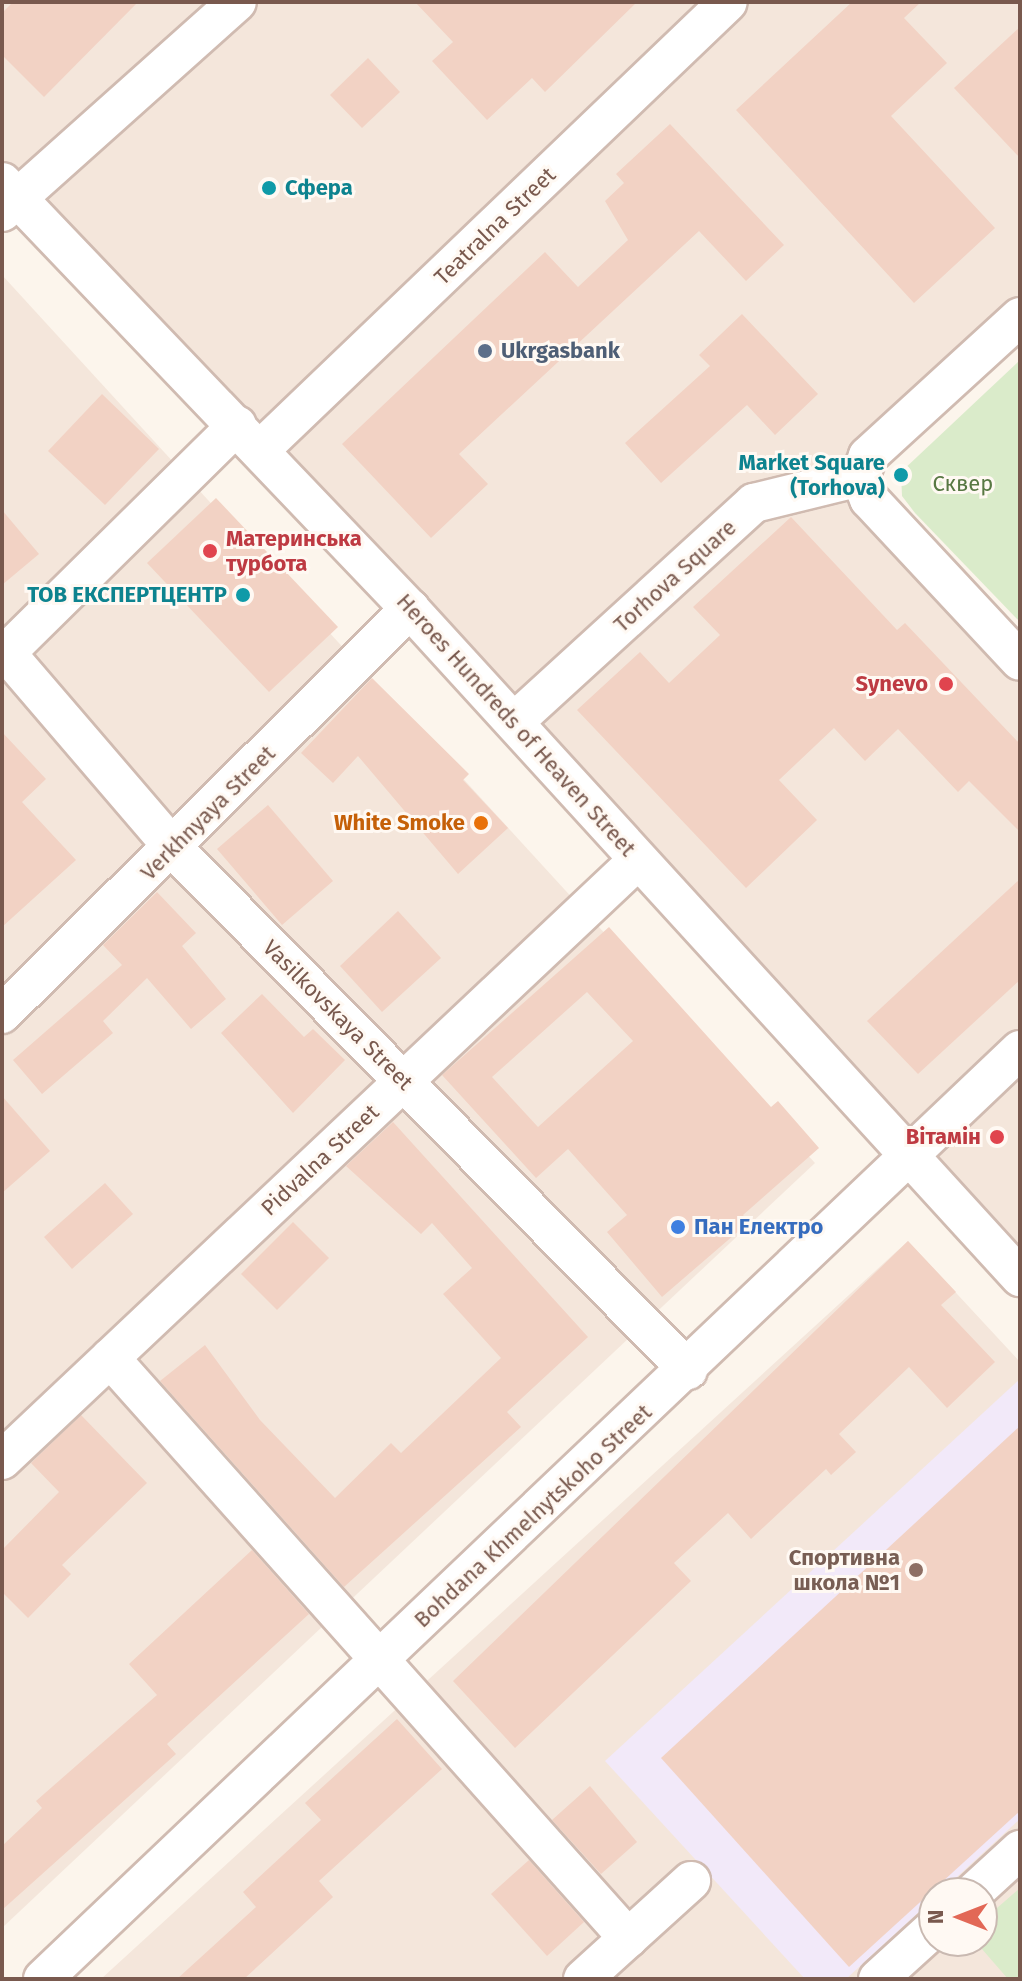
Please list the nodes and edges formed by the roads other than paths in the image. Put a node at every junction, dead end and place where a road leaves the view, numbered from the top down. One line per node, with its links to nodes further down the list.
1 (237, 2): 3 (street)
2 (728, 2): 5 (street, Teatralna Street)
3 (8, 197): 5 (street, Heroes Hundreds of Heaven Street)
4 (1020, 317): 6 (street)
5 (249, 437): 7 (street, Heroes Hundreds of Heaven Street); 8 (street, Teatralna Street)
6 (860, 477): 9 (street); 10 (street, Torhova Square)
7 (410, 609): 10 (street, Heroes Hundreds of Heaven Street); 11 (street, Verkhnyaya Street)
8 (5, 650): 11 (street, Vasilkovskaya Street)
9 (1020, 661)
10 (514, 722): 12 (street, Heroes Hundreds of Heaven Street)
11 (174, 849): 13 (street, Verkhnyaya Street); 15 (street, Vasilkovskaya Street)
12 (638, 860): 15 (street, Pidvalna Street); 16 (street, Heroes Hundreds of Heaven Street)
13 (2, 1014)
14 (1020, 1050): 16 (street, Bohdana Khmelnytskoho Street)
15 (403, 1081): 18 (street, Pidvalna Street); 19 (street, Vasilkovskaya Street)
16 (909, 1157): 17 (street, Heroes Hundreds of Heaven Street); 19 (street, Bohdana Khmelnytskoho Street)
17 (1020, 1277)
18 (110, 1358): 20 (street, Pidvalna Street); 21 (street)
19 (688, 1370): 21 (street, Bohdana Khmelnytskoho Street)
20 (2, 1460)
21 (380, 1660): 25 (street); 27 (street, Bohdana Khmelnytskoho Street)
22 (1020, 1850): 23 (street)
23 (990, 1877)
24 (691, 1881): 25 (street)
25 (628, 1938): 28 (street)
26 (918, 1943): 29 (street)
27 (43, 1979)
28 (583, 1979)
29 (878, 1979)

